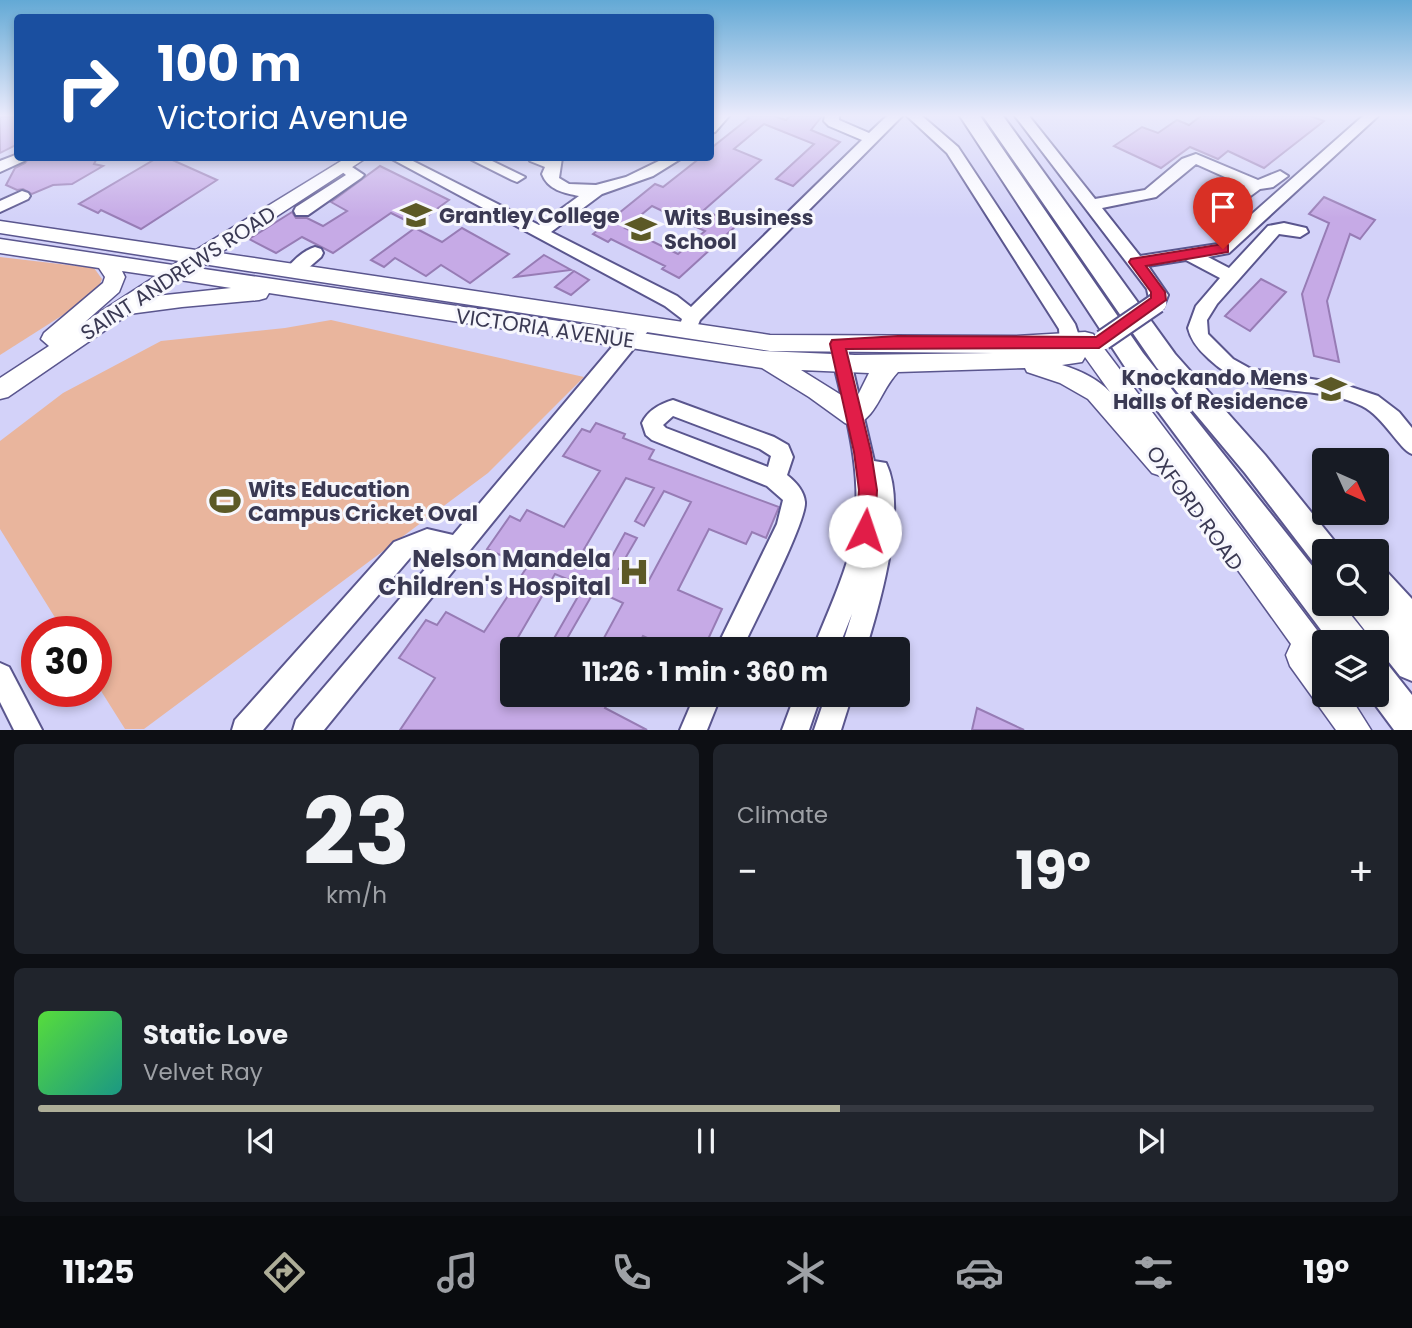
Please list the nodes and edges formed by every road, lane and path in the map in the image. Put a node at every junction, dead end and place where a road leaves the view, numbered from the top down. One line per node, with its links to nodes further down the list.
1 (861, 150): 36 (street)
2 (952, 150): 39 (street, OXFORD ROAD)
3 (993, 150): 58 (highway)
4 (1017, 150): 49 (highway)
5 (1048, 150): 21 (street)
6 (1333, 150): 29 (street)
7 (345, 161): 32 (main road, SAINT ANDREWS ROAD)
8 (348, 161): 23 (street)
9 (403, 161): 25 (street)
10 (481, 161): 16 (street)
11 (554, 161): 18 (street)
12 (670, 161): 18 (street)
13 (1248, 164): 14 (street)
14 (1234, 175): 17 (street); 21 (street)
15 (1280, 176): 17 (street)
16 (516, 177)
17 (1256, 185): 20 (street)
18 (596, 190): 25 (street)
19 (22, 196): 22 (street)
20 (1237, 201)
21 (1091, 205): 31 (street)
22 (0, 207)
23 (302, 211)
24 (0, 227): 32 (main road, VICTORIA AVENUE)
25 (540, 232): 36 (street)
26 (1300, 232): 33 (street)
27 (0, 246): 30 (main road, VICTORIA AVENUE)
28 (315, 253): 34 (street)
29 (1190, 255): 31 (street); 33 (street)
30 (106, 262): 32 (main road, VICTORIA AVENUE); 38 (main road)
31 (1136, 262): 39 (street, bridge)
32 (178, 264): 34 (main road, VICTORIA AVENUE); 35 (main road, SAINT ANDREWS ROAD); 38 (main road, SAINT ANDREWS ROAD)
33 (1233, 277): 47 (street)
34 (298, 282): 35 (main road); 37 (main road, VICTORIA AVENUE)
35 (116, 313): 45 (main road, SAINT ANDREWS ROAD)
36 (685, 332): 37 (main road, VICTORIA AVENUE); 40 (main road, VICTORIA AVENUE); 41 (main road, VICTORIA AVENUE)
37 (635, 333): 54 (street)
38 (52, 339): 44 (main road, SAINT ANDREWS ROAD)
39 (1086, 343): 40 (main road, VICTORIA AVENUE); 42 (main road, VICTORIA AVENUE); 50 (main road, OXFORD ROAD); 62 (main road, OXFORD ROAD)
40 (846, 354): 41 (main road, VICTORIA AVENUE); 43 (main road, VICTORIA AVENUE); 46 (street)
41 (764, 360): 46 (main road)
42 (1017, 362): 43 (main road, VICTORIA AVENUE); 50 (main road)
43 (893, 363): 46 (main road)
44 (0, 372)
45 (0, 390)
46 (858, 412): 48 (street)
47 (1412, 445)
48 (869, 451): 60 (street); 61 (street)
49 (1255, 464): 52 (highway); 53 (highway)
50 (1169, 471): 64 (main road, OXFORD ROAD)
51 (775, 480): 51 (street); 59 (street)
52 (1314, 539)
53 (1334, 539)
54 (458, 547): 74 (street); 75 (street)
55 (1389, 597): 57 (highway)
56 (1374, 616): 63 (highway)
57 (1412, 623)
58 (1342, 630)
59 (735, 637)
60 (829, 637)
61 (857, 637)
62 (1312, 648)
63 (1412, 664)
64 (1312, 670)
65 (0, 676): 73 (street)
66 (1389, 694): 72 (highway)
67 (703, 707): 76 (street)
68 (804, 707): 77 (street)
69 (835, 707): 78 (street)
70 (1339, 707): 79 (main road)
71 (1355, 707): 80 (main road)
72 (1412, 724)
73 (29, 730)
74 (245, 730)
75 (306, 730)
76 (693, 730)
77 (795, 730)
78 (827, 730)
79 (1355, 730)
80 (1371, 730)

